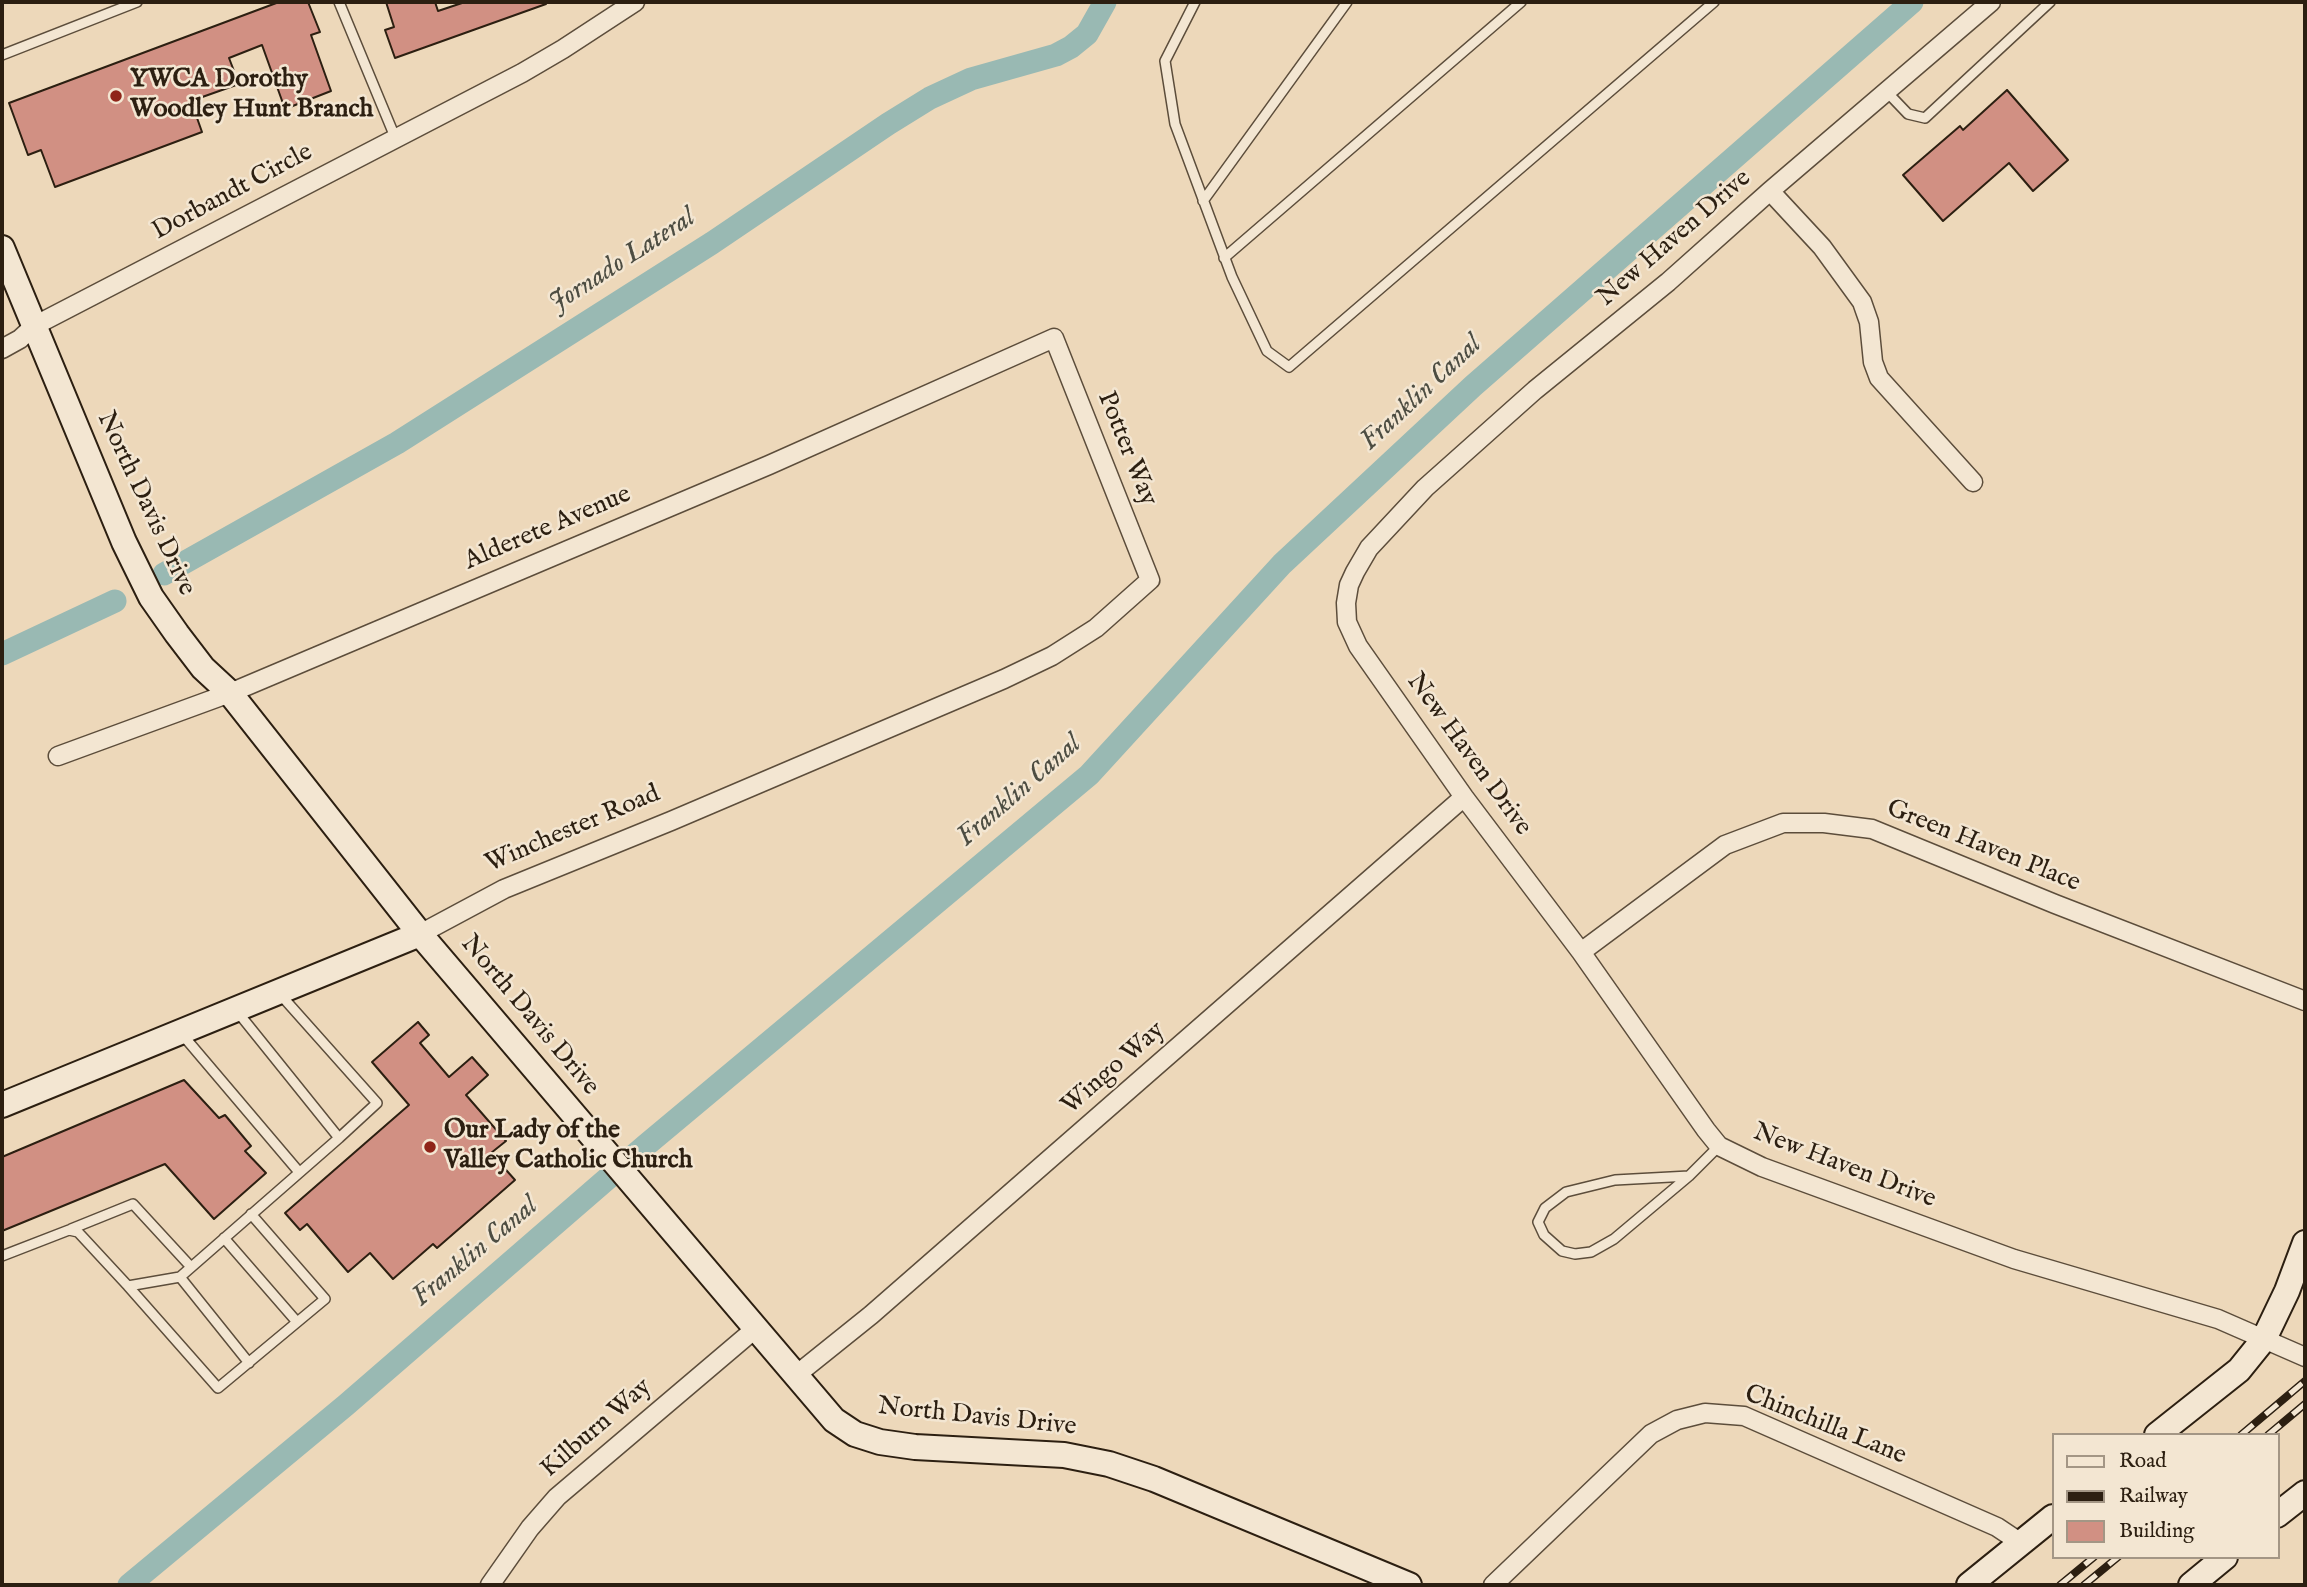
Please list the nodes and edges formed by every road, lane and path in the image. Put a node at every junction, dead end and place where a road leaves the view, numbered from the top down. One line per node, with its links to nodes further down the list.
1 (137, 2): 10 (lane)
2 (339, 2): 12 (lane)
3 (635, 2): 12 (street, Dorbandt Circle)
4 (1195, 2): 14 (lane)
5 (1347, 2): 14 (lane)
6 (1521, 2): 16 (lane)
7 (1714, 2): 16 (lane)
8 (1991, 2): 11 (street, New Haven Drive)
9 (2050, 2): 11 (lane)
10 (2, 55)
11 (1886, 91): 13 (street, New Haven Drive)
12 (395, 137): 17 (street, Dorbandt Circle)
13 (1770, 191): 20 (street); 24 (street, New Haven Drive)
14 (1203, 201): 16 (lane)
15 (2, 248): 17 (street, North Davis Drive)
16 (1224, 258)
17 (34, 326): 19 (street, Dorbandt Circle); 22 (street, North Davis Drive)
18 (1054, 338): 21 (street, Potter Way); 22 (street, Alderete Avenue)
19 (2, 349)
20 (1973, 482)
21 (1150, 580): 25 (street, Winchester Road)
22 (230, 693): 23 (street, Alderete Avenue); 25 (street, North Davis Drive)
23 (58, 756)
24 (1464, 797): 26 (street, New Haven Drive); 49 (street, Wingo Way)
25 (420, 934): 27 (street, Winchester Road); 45 (street, North Davis Drive)
26 (1581, 952): 28 (street, Green Haven Place); 33 (street, New Haven Drive)
27 (278, 992): 29 (street, Winchester Road); 32 (lane)
28 (2305, 1001)
29 (235, 1009): 30 (street, Winchester Road); 32 (lane)
30 (179, 1031): 31 (street, Winchester Road); 34 (lane)
31 (2, 1105)
32 (339, 1138): 34 (lane)
33 (1719, 1146): 35 (lane); 46 (street, New Haven Drive)
34 (299, 1172): 36 (lane)
35 (1689, 1176): 35 (lane)
36 (251, 1214): 38 (lane); 44 (lane)
37 (69, 1230): 40 (lane); 41 (lane); 43 (lane)
38 (224, 1238): 41 (lane); 44 (lane)
39 (2305, 1243): 46 (street)
40 (2, 1256)
41 (191, 1267): 42 (lane)
42 (180, 1277): 43 (lane); 48 (lane)
43 (128, 1286): 48 (lane)
44 (297, 1322): 48 (lane)
45 (755, 1329): 49 (street, North Davis Drive); 56 (street, Kilburn Way)
46 (2264, 1339): 47 (street, New Haven Drive); 50 (street)
47 (2305, 1357)
48 (248, 1363)
49 (795, 1376): 57 (street, North Davis Drive)
50 (2160, 1433)
51 (2305, 1493): 52 (street)
52 (2279, 1513)
53 (2052, 1518): 54 (street)
54 (2021, 1543): 58 (street, Chinchilla Lane); 59 (street)
55 (2223, 1559): 60 (street)
56 (490, 1585)
57 (1409, 1585)
58 (1493, 1585)
59 (1969, 1585)
60 (2191, 1585)

